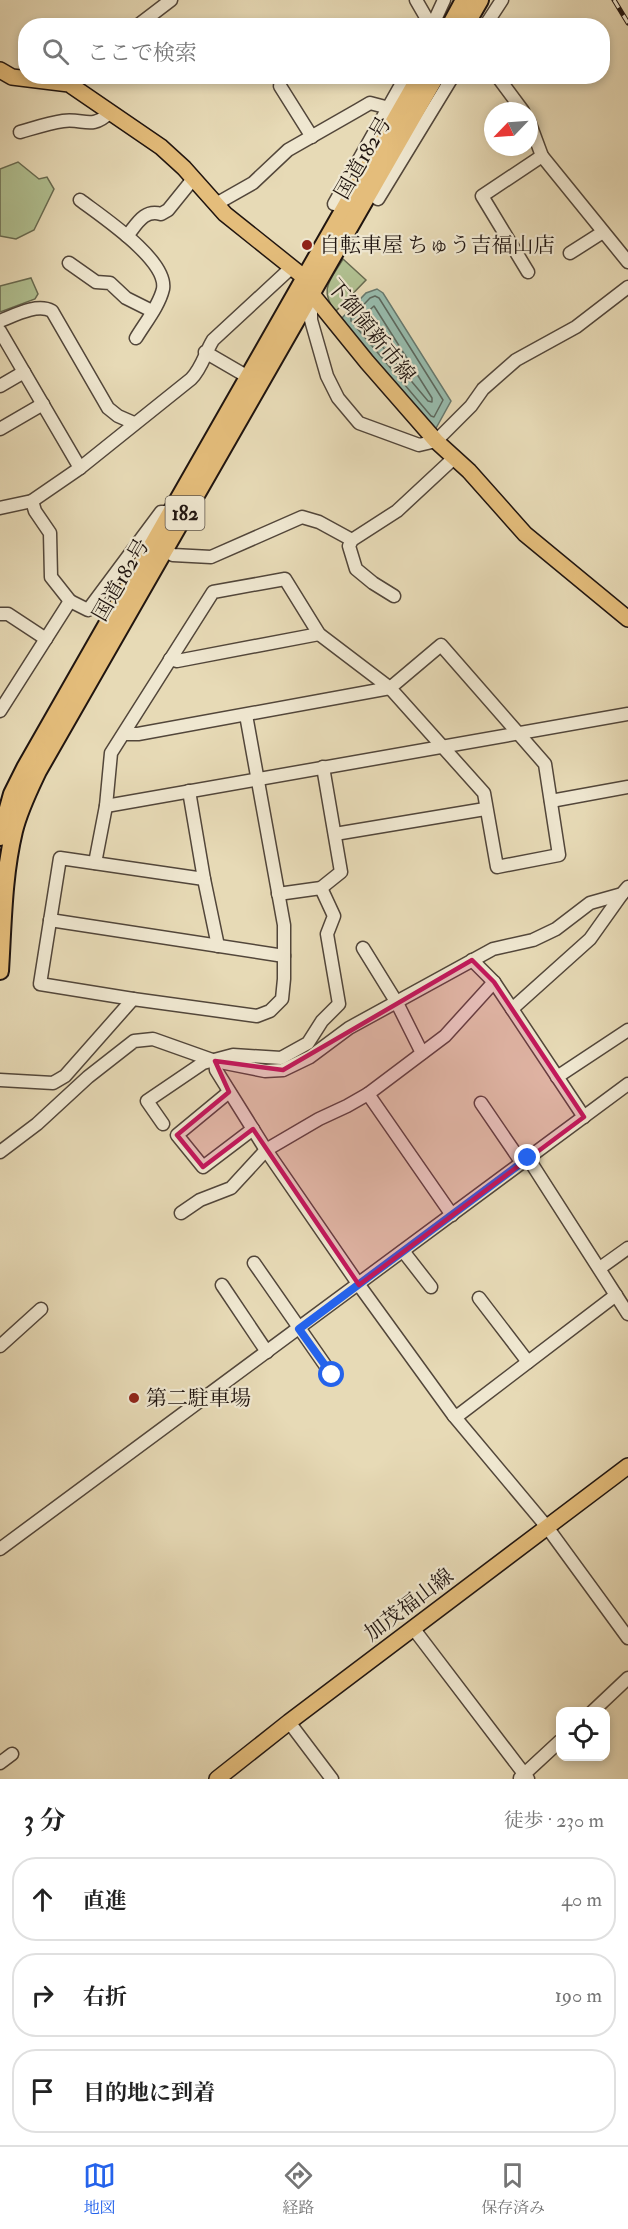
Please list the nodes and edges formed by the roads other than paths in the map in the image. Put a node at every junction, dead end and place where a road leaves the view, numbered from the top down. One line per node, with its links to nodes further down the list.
1 (416, 0): 8 (street)
2 (444, 0): 9 (street)
3 (464, 0): 10 (highway)
4 (480, 0): 11 (highway)
5 (502, 0): 12 (street)
6 (168, 1): 7 (street)
7 (147, 18)
8 (426, 18)
9 (435, 18)
10 (454, 18)
11 (470, 18)
12 (490, 18)
13 (3, 75): 14 (main road, 下御領新市線)
14 (18, 76)
15 (69, 84): 24 (main road, 下御領新市線)
16 (402, 84): 23 (street)
17 (416, 84): 34 (highway, 国道182号 / 182)
18 (431, 84): 34 (highway, 国道182号 / 182)
19 (448, 84): 30 (street)
20 (503, 84): 22 (street)
21 (280, 86): 26 (street)
22 (516, 102)
23 (389, 108): 26 (street); 33 (street)
24 (109, 113): 25 (street); 29 (main road, 下御領新市線)
25 (20, 132)
26 (312, 137): 32 (street)
27 (538, 145): 28 (street)
28 (542, 156): 35 (street); 40 (street)
29 (193, 179): 32 (main road, 下御領新市線); 36 (street)
30 (378, 198): 34 (highway)
31 (80, 200): 36 (street)
32 (216, 204): 41 (main road, 下御領新市線)
33 (334, 204): 34 (highway)
34 (341, 228): 41 (highway, 国道182号 / 182)
35 (603, 232): 37 (street); 38 (street)
36 (127, 236): 43 (street)
37 (570, 253)
38 (628, 262)
39 (69, 263): 43 (street)
40 (528, 272)
41 (303, 279): 47 (street); 49 (highway, 国道182号 / 182); 54 (main road, 下御領新市線); 54 (street); 59 (highway, 国道182号 / 182)
42 (628, 287): 54 (street)
43 (152, 311): 46 (street)
44 (0, 321): 52 (street)
45 (0, 331): 48 (street)
46 (136, 338)
47 (205, 352): 49 (street); 52 (street)
48 (24, 372): 50 (street); 51 (street)
49 (248, 377): 59 (highway, 国道182号 / 182)
50 (0, 386)
51 (43, 404): 53 (street); 56 (street)
52 (134, 423): 56 (street)
53 (0, 429)
54 (436, 441): 55 (main road, 下御領新市線)
55 (454, 458): 60 (street); 65 (main road, 下御領新市線)
56 (80, 468): 57 (street)
57 (32, 501): 58 (street); 63 (street)
58 (0, 508)
59 (177, 515): 61 (highway, 国道182号 / 182); 63 (street); 84 (highway, 国道182号 / 182)
60 (352, 540): 61 (street); 62 (street)
61 (164, 550): 95 (highway, 国道182号 / 182)
62 (394, 596)
63 (70, 601): 67 (street)
64 (0, 615): 67 (street)
65 (628, 619)
66 (319, 634): 68 (street); 68 (street); 69 (street)
67 (46, 639): 70 (street)
68 (170, 659): 74 (street)
69 (390, 688): 72 (street); 73 (street); 75 (street)
70 (0, 711)
71 (628, 714): 73 (street)
72 (246, 715): 74 (street); 77 (street)
73 (519, 733): 75 (street); 80 (street)
74 (123, 734): 81 (street)
75 (442, 747): 76 (street); 82 (street)
76 (323, 767): 77 (street); 83 (street)
77 (257, 779): 79 (street); 89 (street)
78 (628, 786): 80 (street)
79 (189, 791): 81 (street); 86 (street)
80 (551, 801): 82 (street)
81 (105, 806): 85 (street)
82 (485, 808): 83 (street)
83 (335, 834): 87 (street)
84 (0, 837)
85 (95, 863): 86 (street); 90 (street)
86 (204, 879): 91 (street)
87 (321, 888): 89 (street); 102 (street)
88 (625, 891): 94 (street); 99 (street)
89 (278, 894): 93 (street)
90 (50, 920): 91 (street); 97 (street)
91 (218, 946): 93 (street)
92 (363, 948): 98 (street)
93 (284, 956): 97 (street)
94 (472, 960): 96 (street); 98 (street)
95 (0, 971)
96 (494, 982): 99 (street); 101 (street)
97 (133, 999): 104 (street)
98 (397, 1003): 101 (street); 102 (street)
99 (512, 1009): 103 (street)
100 (628, 1030): 103 (street)
101 (422, 1053): 107 (street)
102 (215, 1061): 106 (street); 110 (street); 113 (street)
103 (557, 1077): 109 (street)
104 (0, 1080)
105 (628, 1084): 109 (street)
106 (230, 1092): 111 (street); 111 (street)
107 (368, 1094): 112 (street); 116 (street)
108 (481, 1103): 114 (street)
109 (584, 1117): 114 (street)
110 (163, 1124)
111 (253, 1129): 112 (street)
112 (266, 1150): 115 (street); 122 (street)
113 (0, 1152)
114 (525, 1160): 116 (street); 120 (street)
115 (181, 1213)
116 (453, 1215): 118 (street)
117 (628, 1248): 120 (street)
118 (403, 1251): 122 (street); 123 (street)
119 (254, 1263): 128 (street)
120 (600, 1268): 124 (street)
121 (222, 1285): 130 (street)
122 (359, 1285): 128 (street); 133 (street)
123 (431, 1287)
124 (616, 1295): 127 (street); 131 (street)
125 (479, 1298): 131 (street)
126 (41, 1310): 129 (street)
127 (628, 1314)
128 (299, 1329): 130 (street); 132 (street)
129 (0, 1346)
130 (267, 1352): 136 (street)
131 (528, 1362): 133 (street)
132 (332, 1375)
133 (454, 1416): 135 (street)
134 (628, 1466): 135 (main road, 加茂福山線)
135 (547, 1527): 137 (main road, 加茂福山線); 138 (street)
136 (0, 1549)
137 (413, 1628): 141 (main road, 加茂福山線); 145 (street)
138 (628, 1638)
139 (628, 1678): 140 (street)
140 (597, 1707)
141 (289, 1722): 146 (main road, 加茂福山線); 147 (street)
142 (556, 1746): 145 (street)
143 (12, 1754): 144 (street)
144 (0, 1763)
145 (524, 1778)
146 (217, 1779)
147 (332, 1779)

